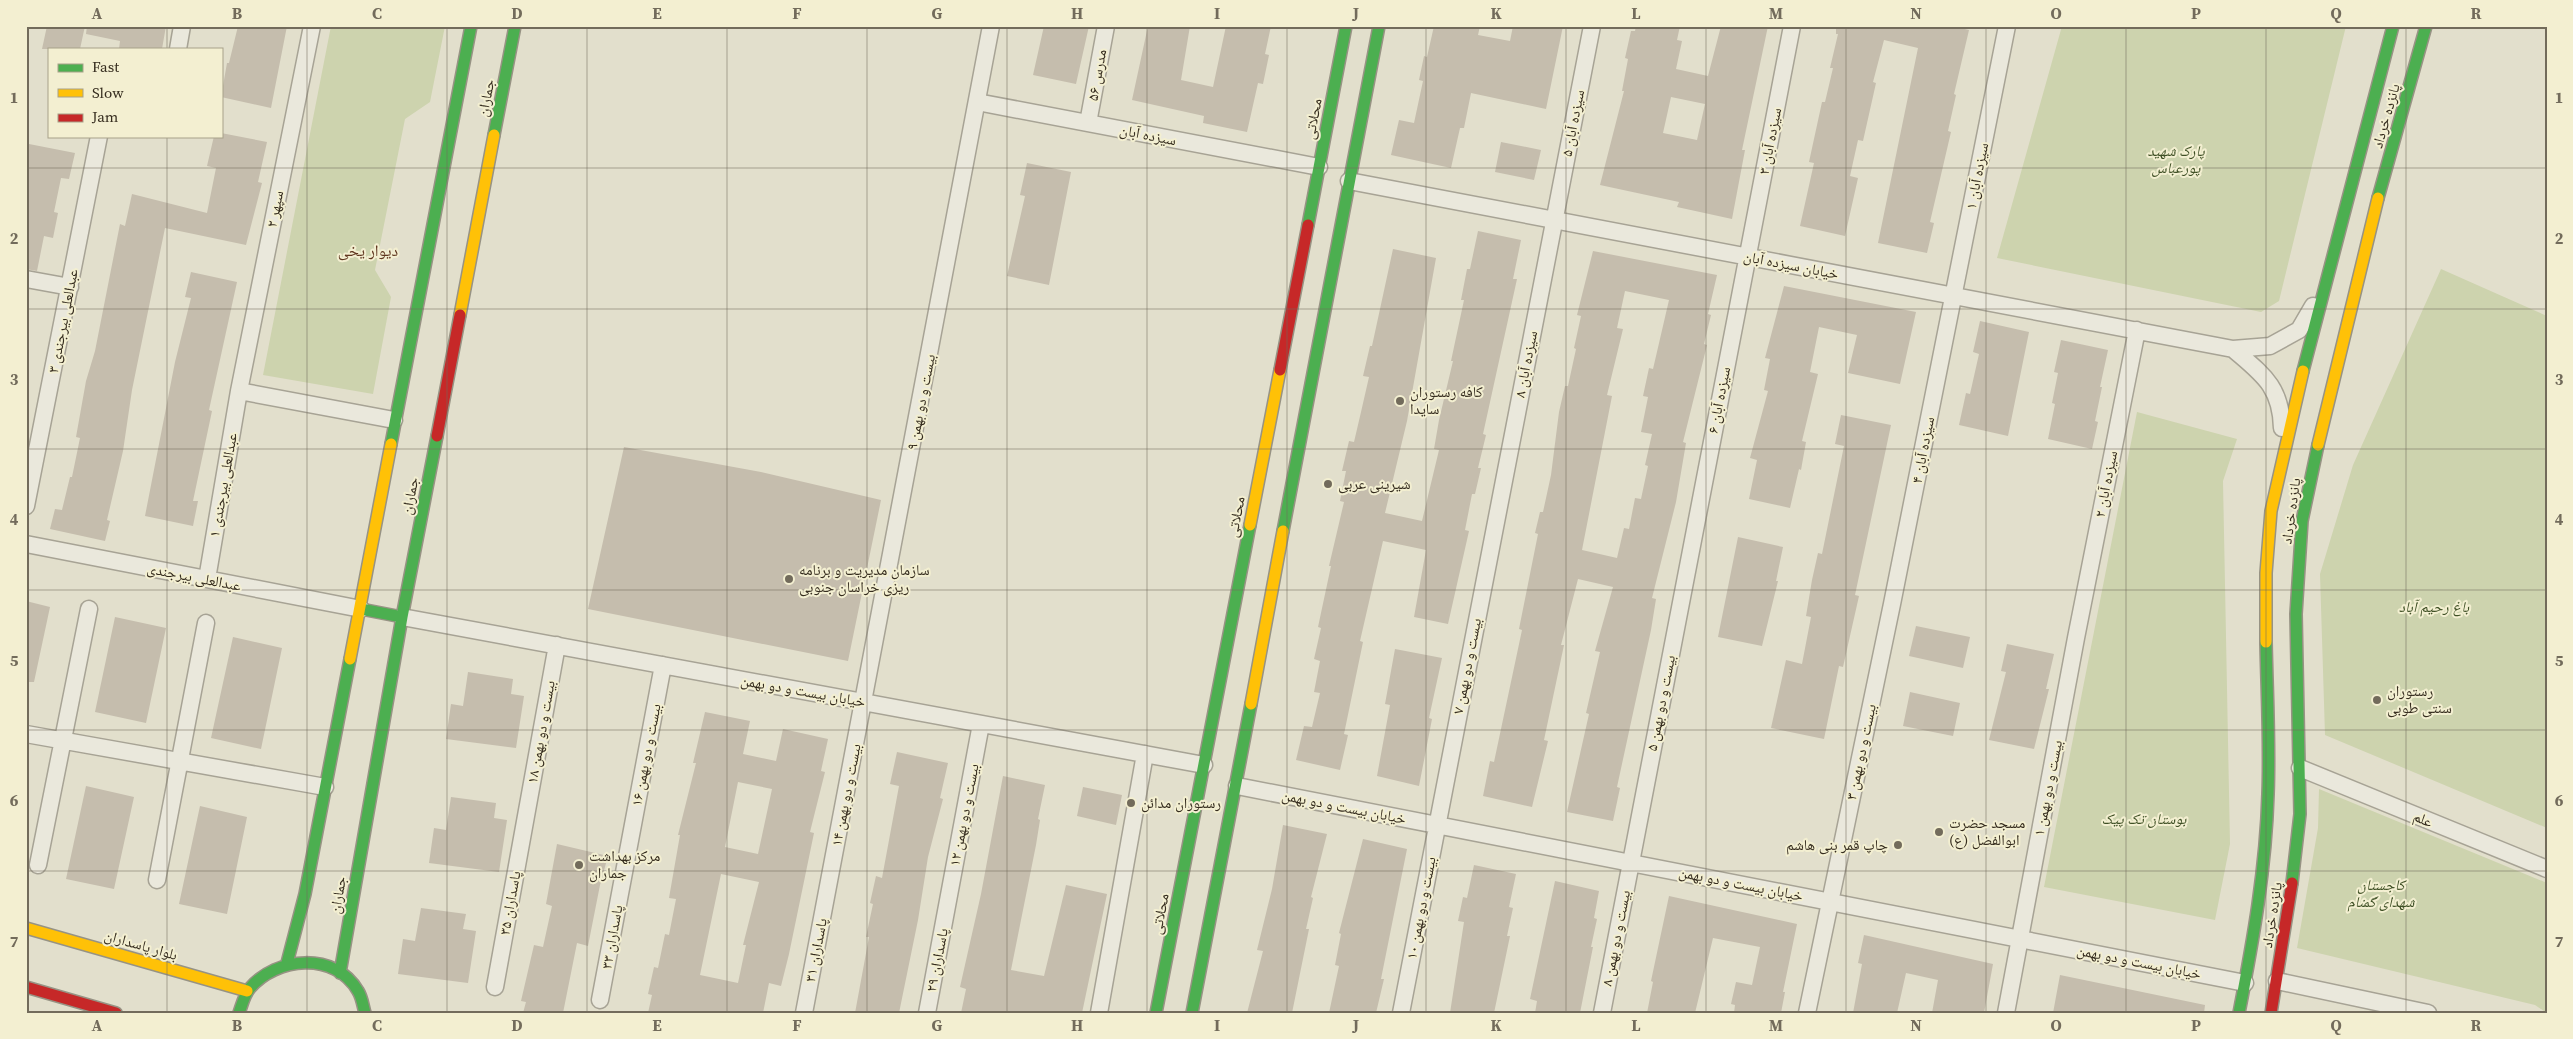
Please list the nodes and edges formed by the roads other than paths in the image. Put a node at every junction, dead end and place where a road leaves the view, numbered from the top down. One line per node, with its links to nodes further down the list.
1 (182, 26): 14 (street)
2 (312, 26): 29 (street, سپهر ۲)
3 (471, 26): 30 (main road, جماران)
4 (515, 26): 40 (main road, جماران)
5 (991, 26): 15 (street, بیست و دو بهمن ۹)
6 (1106, 26): 16 (street, مدرس ۵۶)
7 (1346, 26): 18 (main road, محلاتی)
8 (1379, 26): 19 (main road)
9 (1592, 26): 21 (street, سیزده آبان ۵)
10 (1792, 26): 22 (street, سیزده آبان ۳)
11 (2007, 26): 26 (street, سیزده آبان ۱)
12 (2393, 26): 20 (main road, پانزده خرداد)
13 (2426, 26): 20 (main road, پانزده خرداد)
14 (178, 48)
15 (977, 102): 16 (street, سیزده آبان); 45 (street, بیست و دو بهمن ۹)
16 (1088, 123): 18 (street, سیزده آبان)
17 (99, 138): 25 (street, عبدالعلی بیرجندی ۳)
18 (1319, 167): 51 (main road, محلاتی)
19 (1349, 181): 21 (street, خیابان سیزده آبان); 53 (main road)
20 (2365, 193): 24 (main road, پانزده خرداد); 52 (main road, پانزده خرداد)
21 (1553, 220): 22 (street, خیابان سیزده آبان); 33 (street, سیزده آبان ۸)
22 (1748, 256): 26 (street, خیابان سیزده آبان); 35 (street, سیزده آبان ۶)
23 (26, 279): 25 (street)
24 (2324, 284): 28 (street, خیابان سیزده آبان); 31 (main road, پانزده خرداد)
25 (70, 287): 32 (street, عبدالعلی بیرجندی ۳)
26 (1954, 296): 27 (street, خیابان سیزده آبان); 37 (street, سیزده آبان ۴)
27 (2137, 330): 28 (street, خیابان سیزده آبان); 42 (street, سیزده آبان ۲)
28 (2233, 349): 31 (street)
29 (239, 391): 30 (street); 36 (street, عبدالعلی بیرجندی ۱)
30 (394, 420): 38 (main road, جماران)
31 (2283, 453): 70 (main road, پانزده خرداد)
32 (26, 506)
33 (1498, 508): 56 (street, بیست و دو بهمن ۷)
34 (26, 544): 36 (street, عبدالعلی بیرجندی)
35 (1692, 544): 58 (street, بیست و دو بهمن ۵)
36 (207, 579): 38 (street, عبدالعلی بیرجندی)
37 (1892, 604): 63 (street, بیست و دو بهمن ۳)
38 (361, 609): 40 (main road); 54 (main road, جماران)
39 (89, 610): 48 (street)
40 (402, 617): 43 (street, خیابان بیست و دو بهمن); 68 (main road, جماران)
41 (206, 622): 50 (street)
42 (2076, 638): 66 (street, بیست و دو بهمن ۱)
43 (557, 645): 44 (street, خیابان بیست و دو بهمن); 55 (street, بیست و دو بهمن ۱۸)
44 (663, 665): 45 (street, خیابان بیست و دو بهمن); 57 (street, بیست و دو بهمن ۱۶)
45 (864, 702): 46 (street, خیابان بیست و دو بهمن); 62 (street, بیست و دو بهمن ۱۴)
46 (981, 724): 49 (street, خیابان بیست و دو بهمن); 64 (street, بیست و دو بهمن ۱۲)
47 (26, 734): 48 (street)
48 (62, 740): 50 (street); 59 (street)
49 (1145, 754): 51 (street, خیابان بیست و دو بهمن); 80 (street)
50 (180, 761): 54 (street); 61 (street)
51 (1204, 765): 81 (main road, محلاتی)
52 (2300, 768): 60 (street, علم); 69 (main road, پانزده خرداد)
53 (1237, 786): 56 (street, خیابان بیست و دو بهمن); 82 (main road)
54 (325, 787): 67 (main road, جماران)
55 (525, 818): 72 (street, پاسداران ۳۵)
56 (1436, 825): 58 (street, خیابان بیست و دو بهمن); 83 (street, بیست و دو بهمن ۱۰)
57 (629, 846): 74 (street, پاسداران ۳۳)
58 (1630, 862): 63 (street, خیابان بیست و دو بهمن); 84 (street, بیست و دو بهمن ۸)
59 (38, 865)
60 (2547, 869)
61 (157, 880)
62 (828, 887): 78 (street, پاسداران ۳۱)
63 (1830, 901): 66 (street, خیابان بیست و دو بهمن); 85 (street, بیست و دو بهمن ۳)
64 (947, 907): 79 (street, پاسداران ۲۹)
65 (26, 928): 73 (main road, بلوار پاسداران)
66 (2020, 938): 70 (street, خیابان بیست و دو بهمن); 86 (street, بیست و دو بهمن ۱)
67 (287, 963): 68 (main road); 73 (main road)
68 (340, 973): 75 (main road)
69 (2277, 981): 88 (main road, پانزده خرداد); 89 (street)
70 (2246, 982): 87 (main road, پانزده خرداد)
71 (26, 987): 76 (main road)
72 (495, 987)
73 (247, 991): 77 (main road)
74 (600, 1000)
75 (367, 1012)
76 (116, 1013)
77 (239, 1013)
78 (804, 1013)
79 (927, 1013)
80 (1099, 1013)
81 (1156, 1013)
82 (1192, 1013)
83 (1401, 1013)
84 (1602, 1013)
85 (1807, 1013)
86 (2006, 1013)
87 (2239, 1013)
88 (2271, 1013)
89 (2428, 1013)

